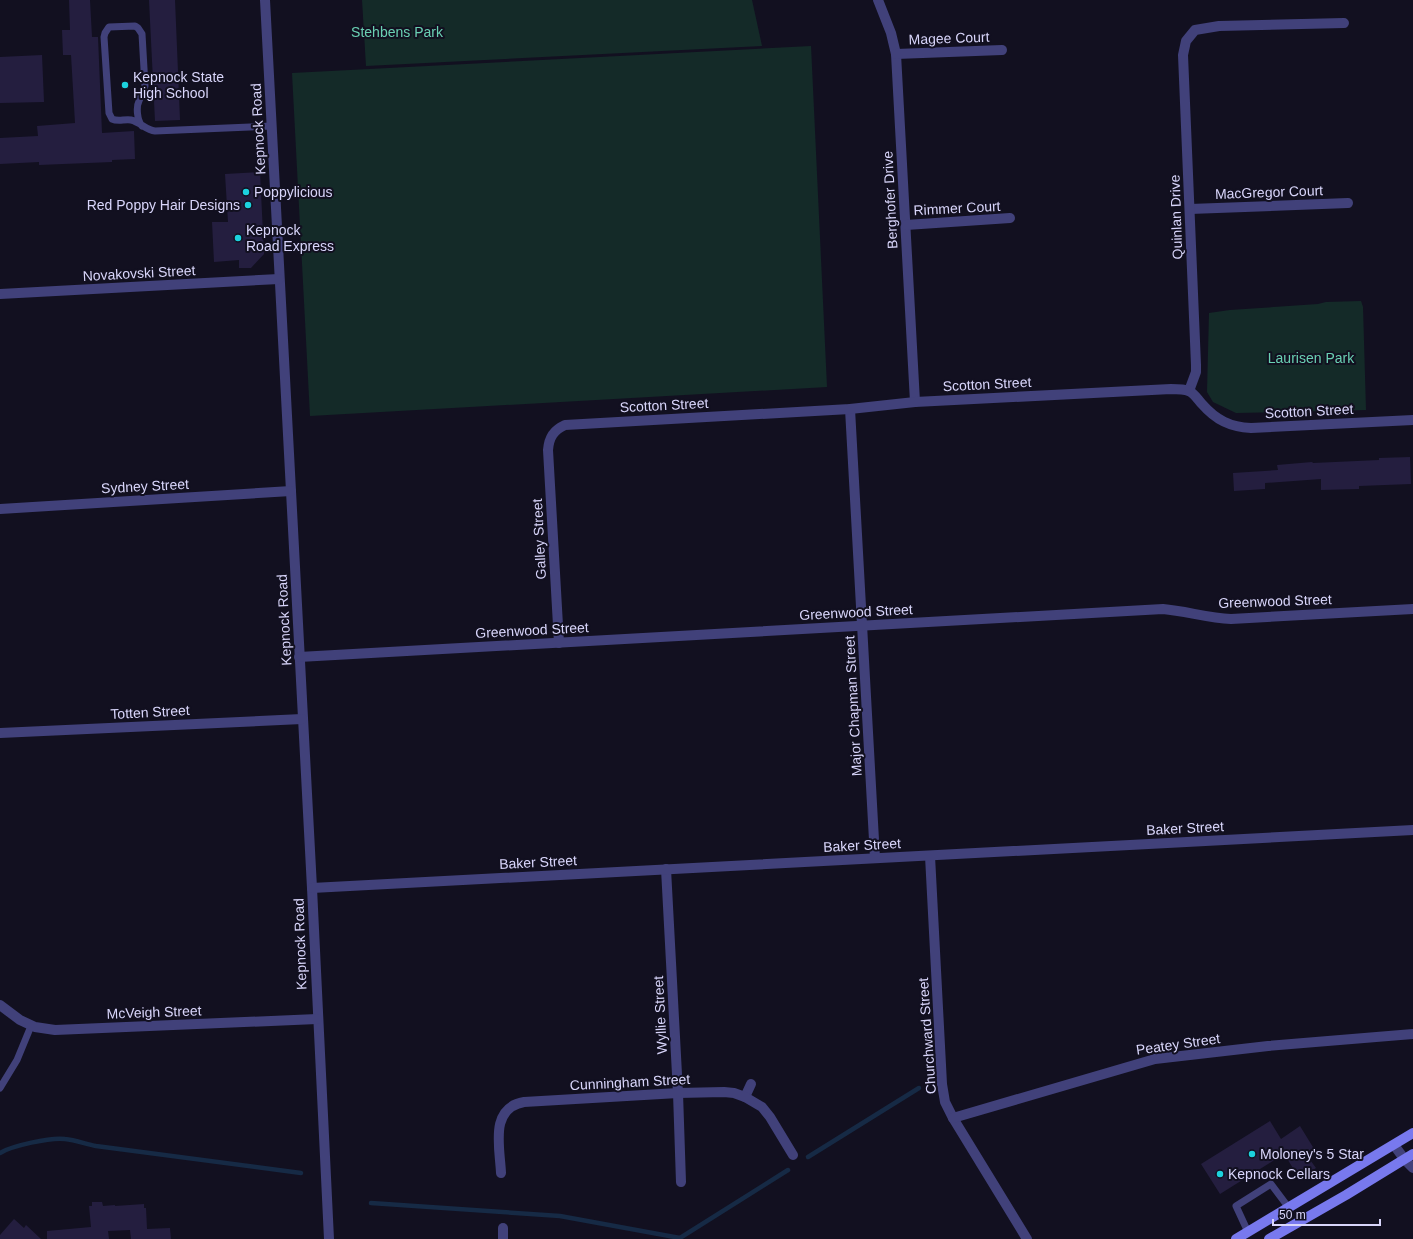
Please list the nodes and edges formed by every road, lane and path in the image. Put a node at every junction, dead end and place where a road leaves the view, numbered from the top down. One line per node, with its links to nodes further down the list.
1 (265, 0): 7 (street, Kepnock Road)
2 (878, 0): 5 (street, Berghofer Drive)
3 (1344, 23): 9 (street, Quinlan Drive)
4 (1002, 50): 5 (street, Magee Court)
5 (896, 54): 11 (street, Berghofer Drive)
6 (142, 126): 6 (lane); 7 (lane)
7 (272, 126): 12 (street, Kepnock Road)
8 (1348, 203): 9 (street, MacGregor Court)
9 (1190, 209): 14 (street, Quinlan Drive)
10 (1010, 218): 11 (street, Rimmer Court)
11 (906, 224): 15 (street, Berghofer Drive)
12 (279, 279): 13 (street, Novakovski Street); 19 (street, Kepnock Road)
13 (0, 294)
14 (1188, 390): 15 (street, Scotton Street); 17 (street, Scotton Street)
15 (915, 402): 16 (street, Scotton Street)
16 (850, 409): 18 (street, Scotton Street); 22 (street, Major Chapman Street)
17 (1413, 420)
18 (552, 434): 23 (street, Galley Street)
19 (291, 491): 20 (street, Sydney Street); 24 (street, Kepnock Road)
20 (0, 509)
21 (1413, 610): 22 (street, Greenwood Street)
22 (862, 625): 23 (street, Greenwood Street); 29 (street, Major Chapman Street)
23 (559, 643): 24 (street, Greenwood Street)
24 (299, 656): 25 (street, Kepnock Road)
25 (302, 719): 26 (street, Totten Street); 31 (street, Kepnock Road)
26 (0, 733)
27 (1413, 830): 28 (street, Baker Street)
28 (930, 856): 29 (street, Baker Street); 40 (street, Churchward Street)
29 (875, 858): 30 (street, Baker Street)
30 (666, 870): 31 (street, Baker Street); 38 (street, Wyllie Street)
31 (312, 888): 33 (street, Kepnock Road)
32 (0, 1005): 34 (street, McVeigh Street)
33 (317, 1019): 34 (street, McVeigh Street); 51 (street, Kepnock Road)
34 (31, 1026): 37 (lane)
35 (1413, 1034): 40 (street, Peatey Street)
36 (751, 1084): 39 (street)
37 (0, 1088)
38 (678, 1093): 39 (street, Cunningham Street); 46 (street, Cunningham Street); 47 (street, Wyllie Street)
39 (746, 1097): 43 (street, Cunningham Street)
40 (953, 1118): 53 (street, Churchward Street)
41 (1413, 1133): 42 (street)
42 (1394, 1145): 44 (street); 48 (street)
43 (793, 1155)
44 (1409, 1157): 45 (street); 55 (street)
45 (1413, 1168)
46 (501, 1173)
47 (682, 1182)
48 (1289, 1208): 50 (street); 50 (lane)
49 (503, 1228): 52 (street)
50 (1248, 1232): 54 (street)
51 (328, 1239)
52 (504, 1239)
53 (1027, 1239)
54 (1236, 1239)
55 (1269, 1239)

